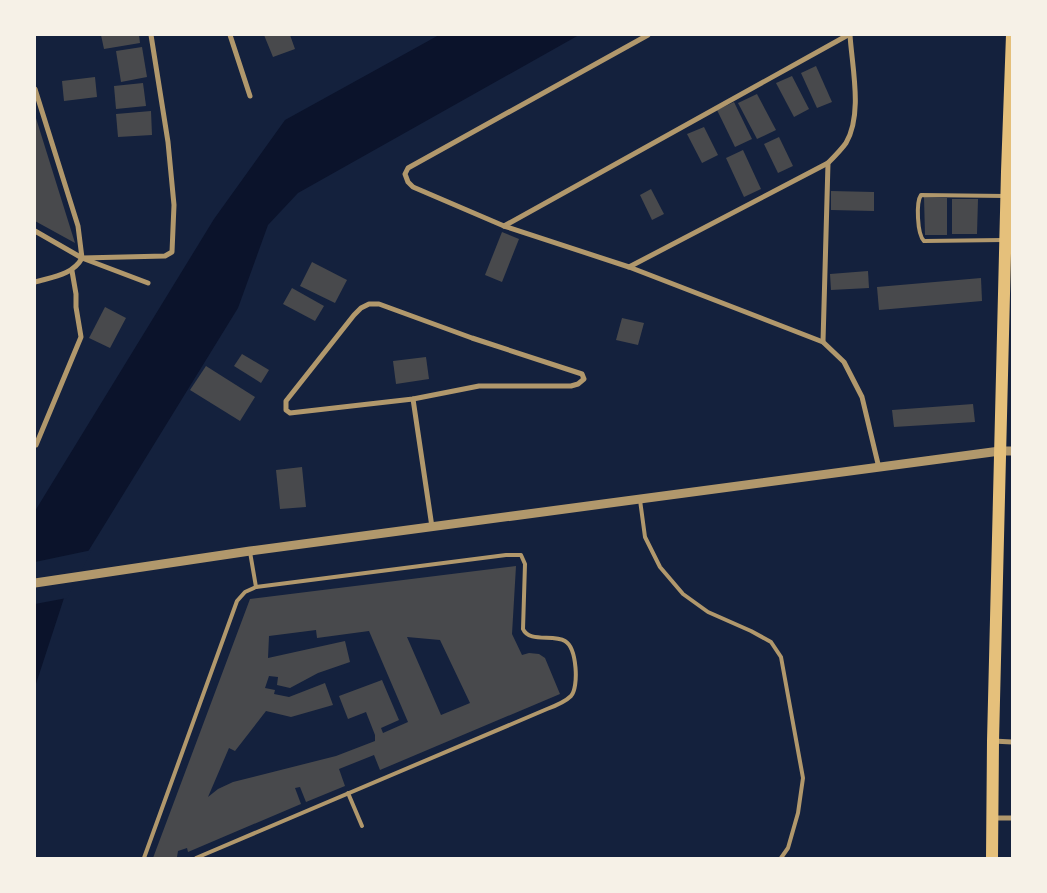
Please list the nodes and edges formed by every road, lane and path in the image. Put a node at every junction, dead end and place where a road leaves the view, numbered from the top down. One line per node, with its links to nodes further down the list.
1 (151, 35): 13 (street)
2 (230, 35): 7 (street)
3 (648, 35): 10 (street)
4 (849, 35): 8 (street); 10 (street)
5 (1012, 35): 9 (main road)
6 (35, 89): 13 (street)
7 (250, 96)
8 (828, 164): 14 (street); 18 (street)
9 (1006, 196): 12 (main road); 12 (lane)
10 (504, 226): 14 (street)
11 (35, 231): 13 (street)
12 (1005, 240): 21 (main road)
13 (82, 258): 15 (street); 17 (street)
14 (629, 267): 18 (street)
15 (72, 271): 16 (street); 20 (street)
16 (35, 282)
17 (148, 283)
18 (823, 342): 22 (street)
19 (413, 399): 19 (street); 24 (street)
20 (36, 445)
21 (1006, 451): 22 (street); 28 (main road)
22 (880, 468): 23 (street)
23 (640, 500): 24 (street); 36 (lane)
24 (432, 527): 25 (street)
25 (250, 551): 26 (street); 27 (lane)
26 (35, 583)
27 (256, 587): 30 (lane); 34 (lane)
28 (993, 741): 29 (street); 31 (main road)
29 (1012, 742)
30 (348, 793): 33 (lane); 35 (lane)
31 (993, 818): 32 (street); 37 (main road)
32 (1012, 818)
33 (362, 826)
34 (144, 858)
35 (196, 858)
36 (781, 858)
37 (992, 858)

